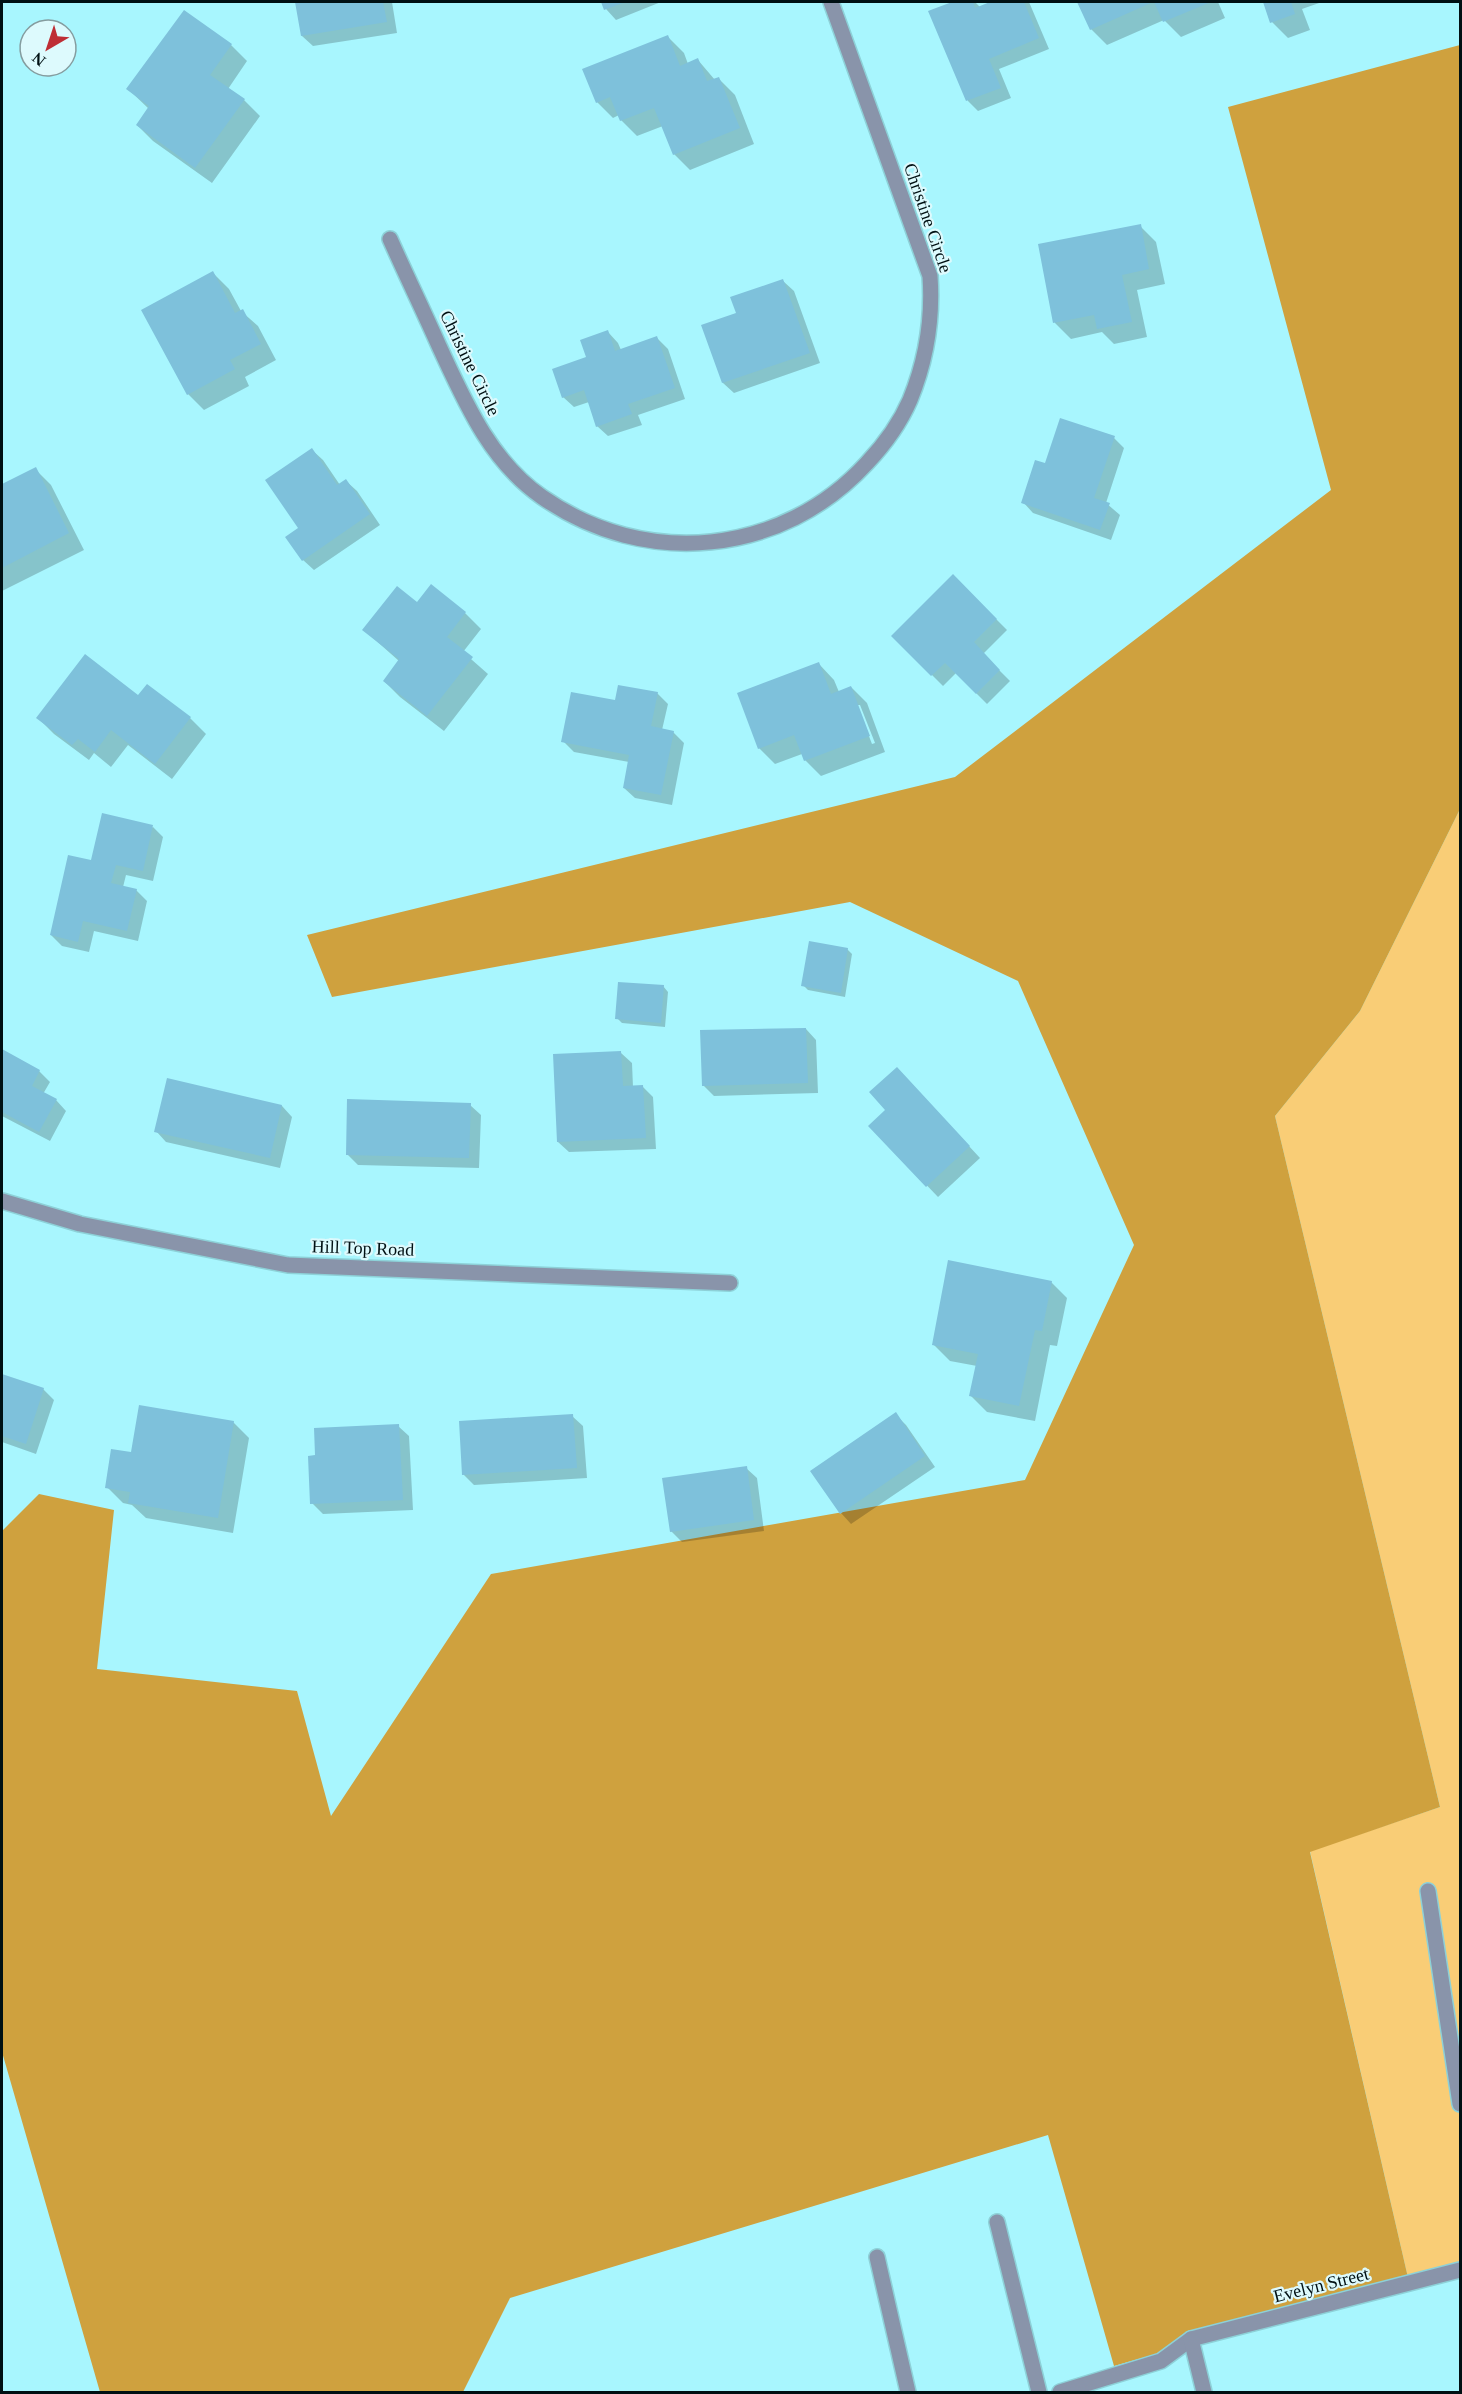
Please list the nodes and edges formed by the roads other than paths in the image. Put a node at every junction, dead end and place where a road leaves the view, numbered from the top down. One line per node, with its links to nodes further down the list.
1 (831, 2): 2 (street, Christine Circle)
2 (390, 239)
3 (2, 1201): 4 (street, Hill Top Road)
4 (730, 1283)
5 (1428, 1892): 6 (street)
6 (1461, 2104)
7 (997, 2222): 12 (street)
8 (877, 2258): 11 (street)
9 (1461, 2270): 10 (street, Evelyn Street)
10 (1191, 2339): 13 (street); 14 (street)
11 (908, 2392)
12 (1039, 2392)
13 (1060, 2392)
14 (1204, 2392)

